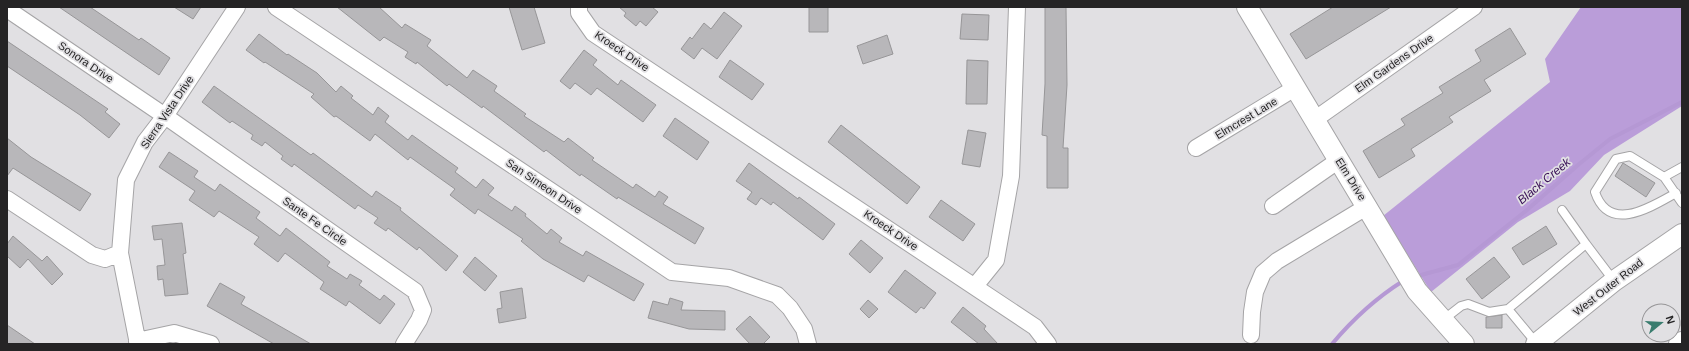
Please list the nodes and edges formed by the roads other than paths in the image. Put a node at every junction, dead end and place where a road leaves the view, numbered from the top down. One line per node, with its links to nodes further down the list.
1 (237, 7): 9 (street, Sierra Vista Drive)
2 (276, 7): 32 (street, San Simeon Drive)
3 (579, 7): 25 (street, Kroeck Drive)
4 (1017, 7): 25 (street)
5 (1474, 7): 10 (street, Elm Gardens Drive)
6 (1250, 8): 8 (street, Elm Drive)
7 (7, 9): 9 (street, Sonora Drive)
8 (1295, 88): 10 (street, Elm Drive); 11 (street, Elmcrest Lane)
9 (165, 116): 23 (street, Sierra Vista Drive); 31 (street, Sante Fe Circle)
10 (1314, 120): 12 (street, Elm Drive)
11 (1196, 148)
12 (1339, 160): 18 (street); 19 (street, Elm Drive)
13 (1682, 167): 14 (lane)
14 (1664, 177): 15 (lane); 15 (lane)
15 (1676, 193): 17 (lane)
16 (7, 199): 23 (street)
17 (1682, 202)
18 (1273, 206)
19 (1368, 206): 27 (street, Elm Drive); 28 (street)
20 (1562, 210): 22 (lane)
21 (1682, 234): 24 (street, West Outer Road)
22 (1586, 244): 24 (lane); 26 (lane)
23 (120, 253): 29 (street, Sierra Vista Drive)
24 (1614, 281): 35 (street, West Outer Road)
25 (975, 286): 33 (street, Kroeck Drive)
26 (1508, 309): 27 (lane); 35 (lane)
27 (1443, 320): 34 (street, Elm Drive)
28 (1251, 335)
29 (138, 343): 30 (street)
30 (211, 344)
31 (404, 344)
32 (808, 344)
33 (1048, 344)
34 (1464, 344)
35 (1536, 344)

